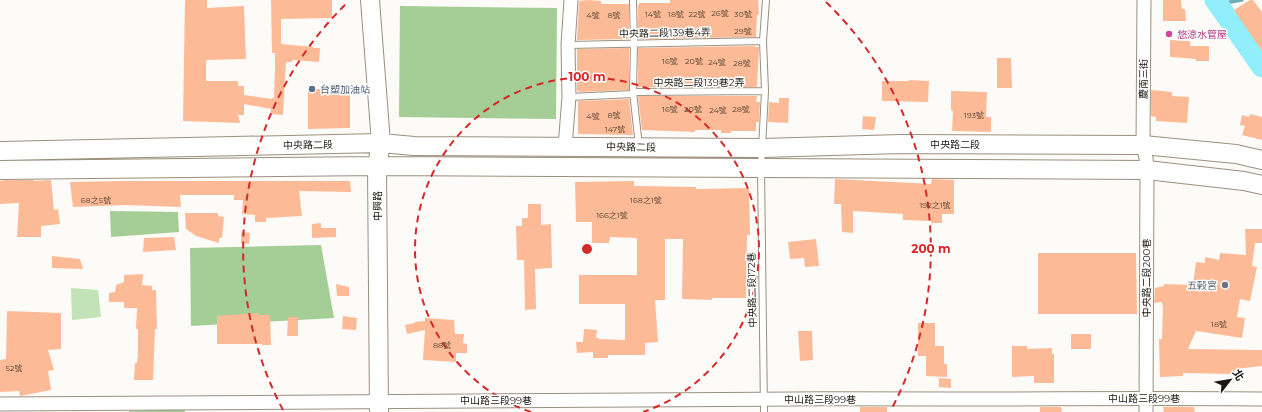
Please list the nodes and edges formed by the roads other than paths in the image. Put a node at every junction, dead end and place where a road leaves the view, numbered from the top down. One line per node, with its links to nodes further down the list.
1 (370, 0): 12 (street, 中興路)
2 (571, 0): 8 (street)
3 (633, 0): 7 (lane)
4 (766, 0): 6 (lane, 中央路二段172巷)
5 (1144, 0): 17 (street, 慶南三街)
6 (763, 41): 7 (lane, 中央路二段139巷4弄); 9 (lane, 中央路二段172巷)
7 (634, 44): 8 (lane, 中央路二段139巷4弄); 10 (lane)
8 (568, 46): 11 (street)
9 (765, 91): 10 (lane, 中央路二段139巷2弄); 15 (lane, 中央路二段172巷)
10 (634, 93): 11 (lane, 中央路二段139巷2弄); 14 (lane)
11 (569, 96): 13 (street)
12 (381, 143): 13 (street, 中央路二段); 16 (street, 中央路二段); 19 (street, 中興路)
13 (565, 146): 14 (street, 中央路二段)
14 (639, 147): 15 (street, 中央路二段)
15 (761, 148): 17 (street, 中央路二段); 20 (lane, 中央路二段172巷)
16 (0, 151)
17 (1146, 157): 18 (street, 中央路二段); 20 (street, 中央路二段); 22 (street, 中央路二段); 24 (street, 中央路二段200巷)
18 (1262, 160)
19 (377, 166): 20 (street, 中央路二段); 21 (street, 中央路二段); 28 (street, 中興路)
20 (761, 168): 23 (lane, 中央路二段172巷)
21 (0, 170)
22 (1262, 185)
23 (764, 398): 27 (street, 中山路三段99巷); 28 (street, 中山路三段99巷); 29 (lane, 中央路二段172巷)
24 (1146, 398): 25 (street, 中山路三段99巷); 27 (street, 中山路三段99巷); 30 (street, 中央路二段200巷)
25 (1262, 399)
26 (0, 404): 28 (street, 中山路三段99巷)
27 (957, 405)
28 (379, 406)
29 (764, 412)
30 (1146, 412)

